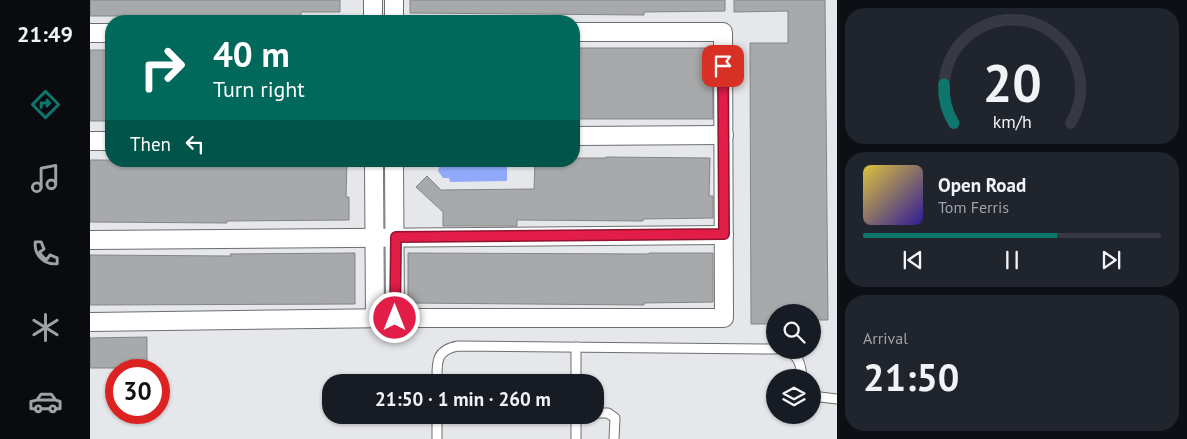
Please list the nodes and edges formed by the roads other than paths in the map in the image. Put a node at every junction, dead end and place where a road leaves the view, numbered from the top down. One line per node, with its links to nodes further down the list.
1 (374, 0): 3 (street)
2 (394, 0): 4 (street)
3 (373, 15)
4 (394, 15)
5 (580, 32): 8 (street)
6 (90, 33): 7 (street)
7 (105, 33)
8 (724, 135): 9 (street); 14 (street)
9 (580, 136)
10 (105, 140): 11 (street)
11 (90, 141)
12 (374, 167): 15 (street)
13 (394, 167): 16 (street)
14 (724, 234): 16 (street); 18 (street)
15 (374, 237): 16 (street); 17 (street); 19 (street)
16 (396, 237): 18 (street)
17 (90, 240)
18 (395, 318): 19 (street)
19 (375, 319): 20 (street)
20 (90, 322)
21 (576, 347): 22 (lane); 23 (lane); 24 (lane)
22 (766, 349)
23 (437, 374)
24 (576, 374)
25 (821, 397): 26 (lane)
26 (837, 399)
27 (604, 413): 32 (lane)
28 (437, 424): 30 (lane)
29 (576, 424): 31 (lane)
30 (437, 439)
31 (576, 439)
32 (614, 439)

